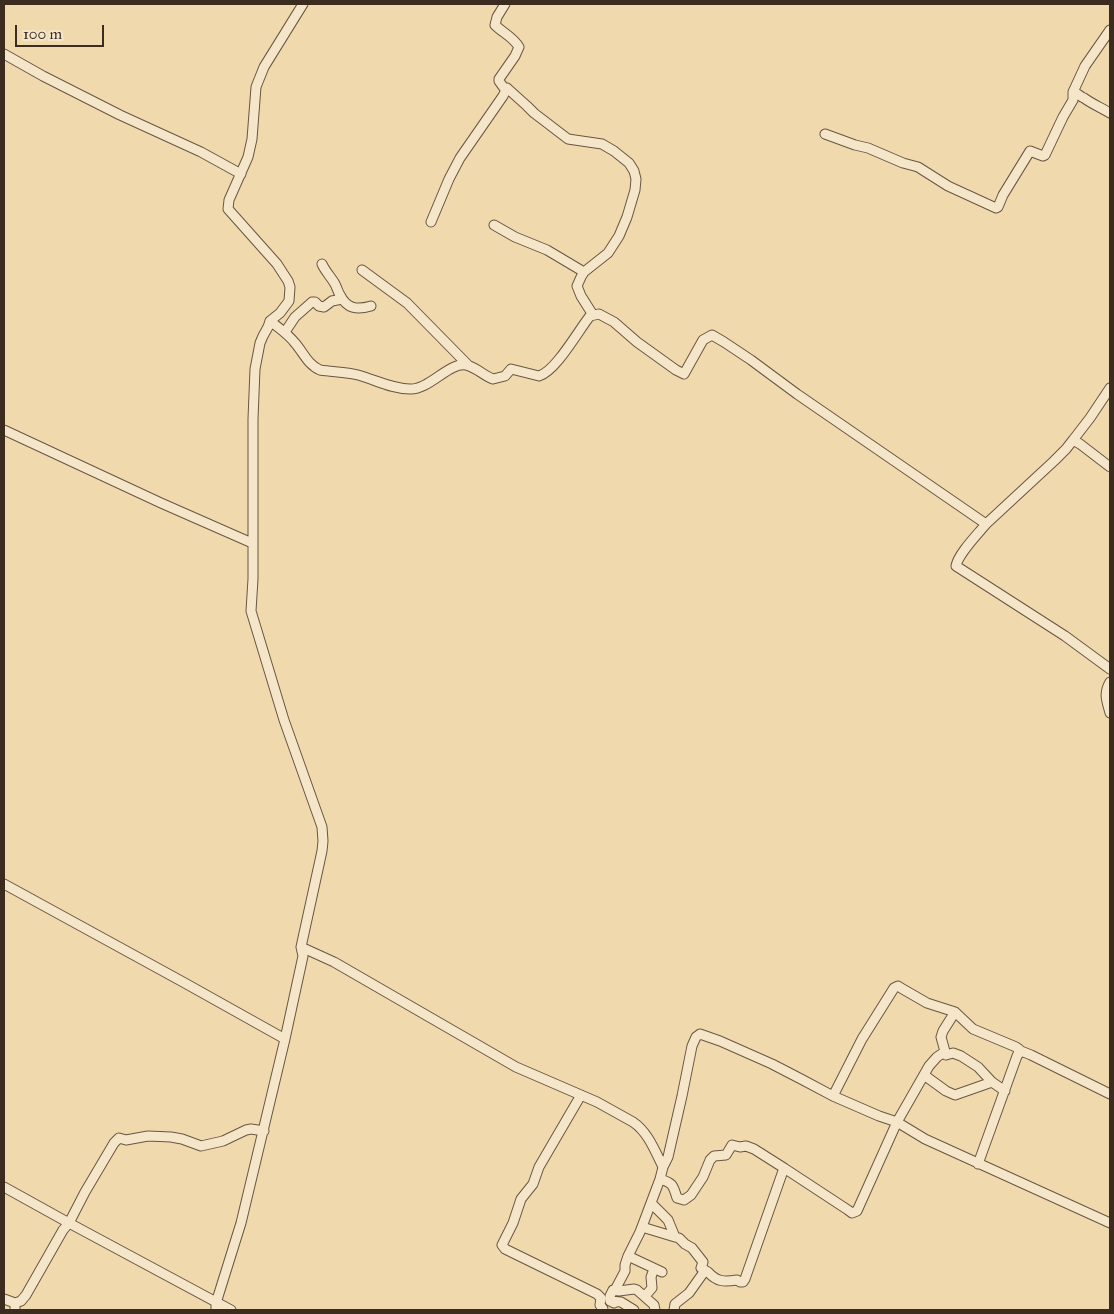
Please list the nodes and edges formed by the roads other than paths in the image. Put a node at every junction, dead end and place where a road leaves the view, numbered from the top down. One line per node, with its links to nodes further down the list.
1 (301, 4): 9 (street)
2 (505, 4): 5 (street)
3 (1110, 30): 6 (street)
4 (4, 54): 9 (street)
5 (507, 88): 10 (street); 14 (street)
6 (1073, 92): 7 (street); 8 (street)
7 (1110, 113)
8 (825, 134)
9 (241, 174): 18 (street)
10 (431, 222)
11 (494, 225): 14 (street)
12 (322, 264): 15 (street)
13 (362, 270): 20 (street)
14 (584, 272): 17 (street)
15 (342, 300): 16 (street); 19 (street)
16 (371, 306)
17 (593, 315): 20 (street); 25 (street)
18 (270, 321): 19 (street); 26 (street)
19 (285, 332): 20 (street)
20 (468, 365)
21 (1110, 388): 23 (street)
22 (4, 430): 26 (street)
23 (1073, 440): 24 (street); 25 (street)
24 (1110, 467)
25 (986, 524): 27 (street)
26 (252, 543): 31 (street)
27 (1110, 668)
28 (1110, 682): 29 (street)
29 (1110, 713)
30 (4, 884): 33 (street)
31 (301, 947): 33 (street); 40 (street)
32 (956, 1012): 34 (street); 35 (street); 41 (street)
33 (285, 1039): 43 (street)
34 (946, 1054): 36 (street); 37 (street)
35 (1018, 1054): 38 (street); 39 (street)
36 (924, 1075): 37 (street); 42 (street)
37 (992, 1082): 38 (street)
38 (1005, 1092): 45 (street)
39 (1110, 1094)
40 (581, 1095): 44 (street); 61 (street)
41 (833, 1096): 42 (street); 44 (street)
42 (897, 1122): 45 (street); 46 (street)
43 (264, 1131): 50 (street); 60 (street)
44 (665, 1162): 47 (street)
45 (978, 1164): 51 (street)
46 (784, 1168): 47 (street); 55 (street)
47 (660, 1179): 49 (street)
48 (4, 1187): 50 (street)
49 (651, 1203): 52 (street); 53 (street)
50 (69, 1223): 59 (street); 60 (street)
51 (1110, 1223)
52 (642, 1226): 53 (street); 54 (street)
53 (675, 1237): 55 (street)
54 (628, 1256): 56 (street); 57 (street)
55 (708, 1272): 65 (street)
56 (619, 1291): 57 (street); 61 (street)
57 (645, 1296): 64 (street)
58 (4, 1300): 59 (street)
59 (15, 1307)
60 (216, 1307): 62 (street)
61 (606, 1307): 63 (street)
62 (231, 1310)
63 (634, 1310)
64 (655, 1310)
65 (674, 1310)

